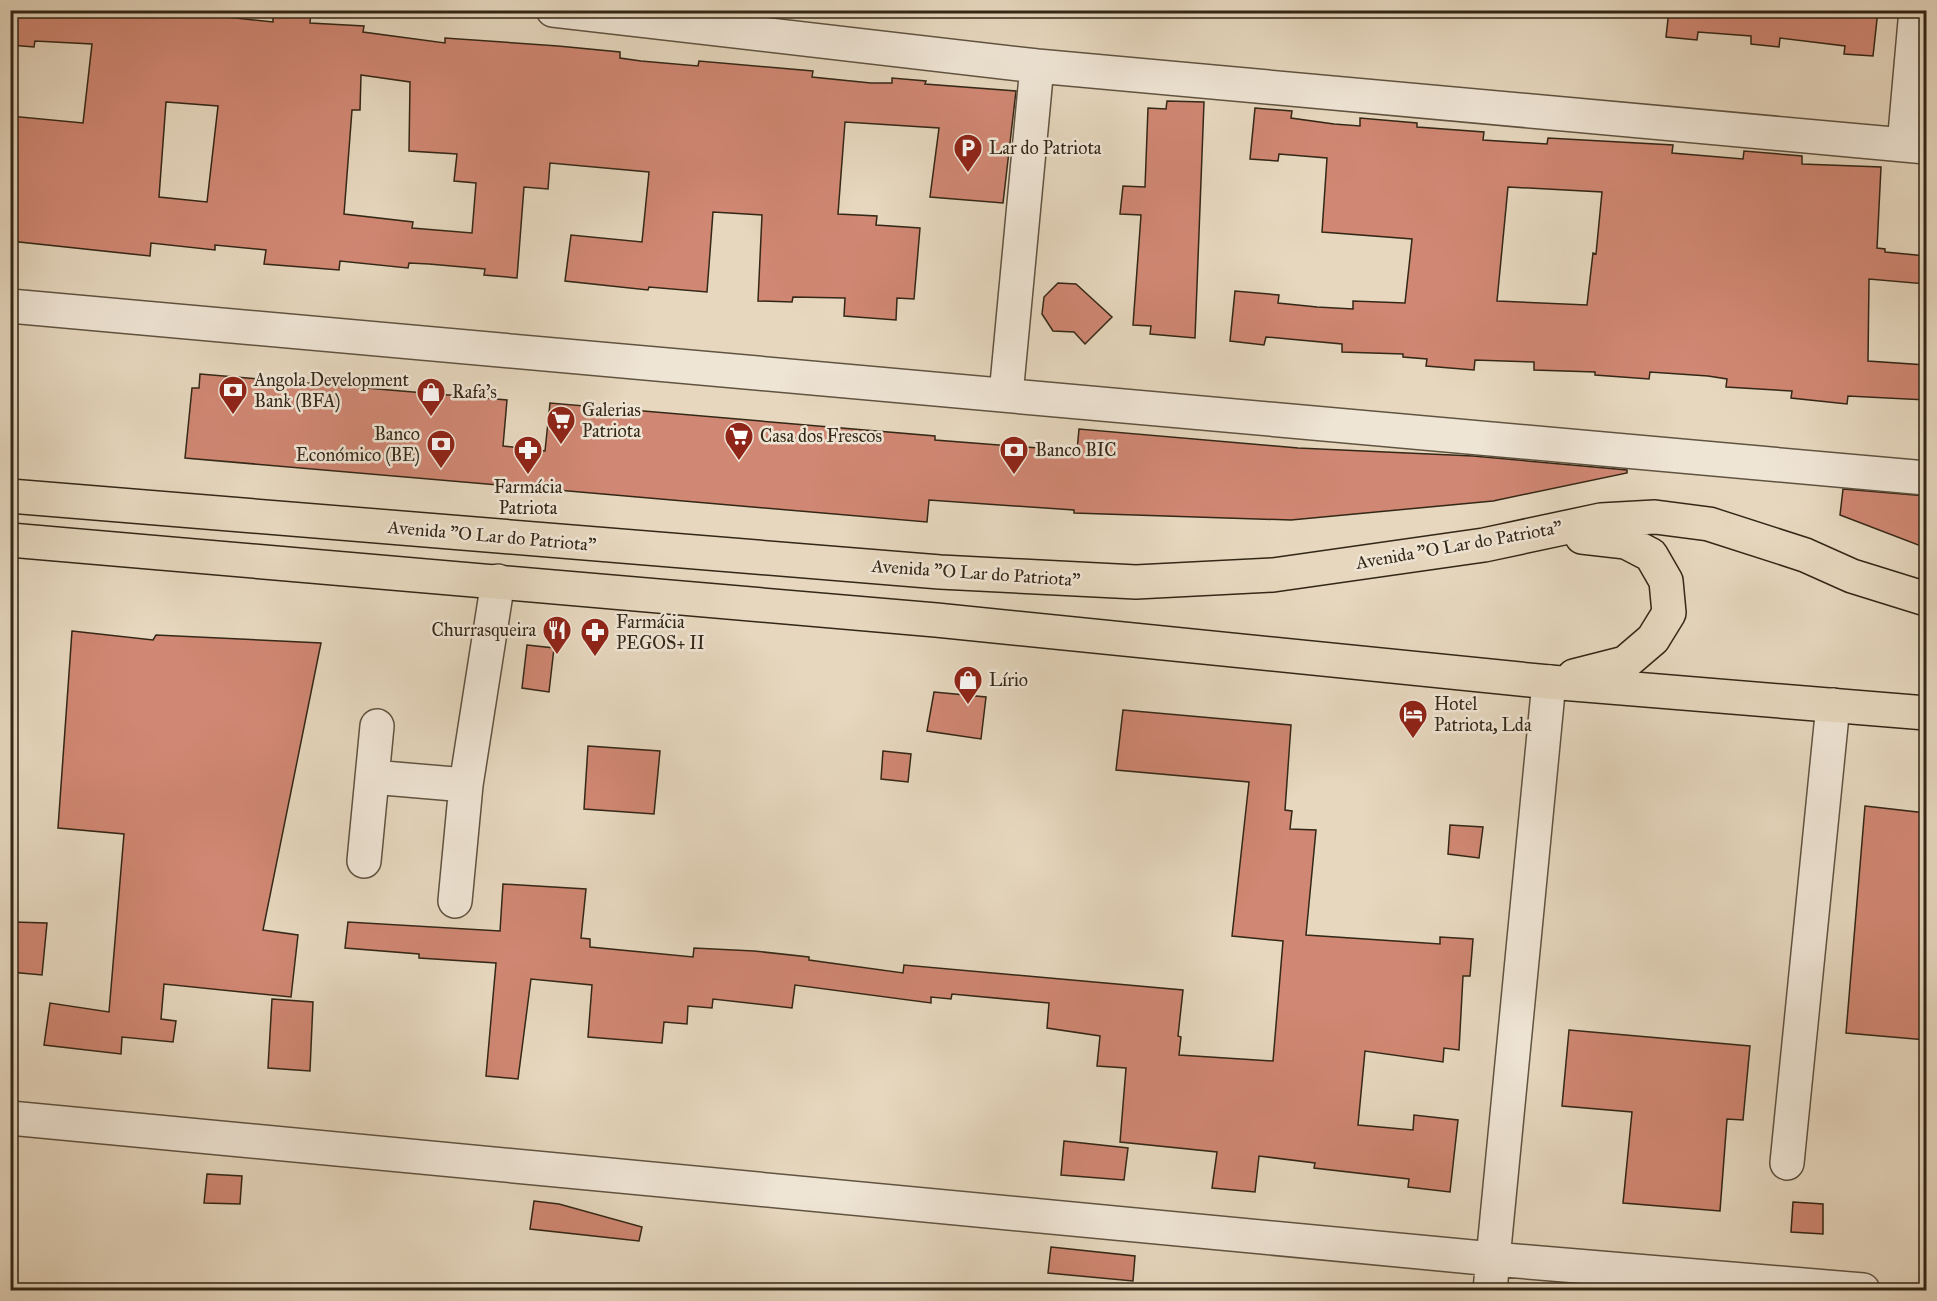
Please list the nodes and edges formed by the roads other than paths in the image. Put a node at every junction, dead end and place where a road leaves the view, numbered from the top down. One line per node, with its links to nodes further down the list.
1 (553, 10): 3 (street)
2 (1916, 10): 4 (street)
3 (1037, 66): 4 (street); 6 (street)
4 (1915, 146)
5 (10, 306): 6 (street)
6 (1006, 396): 7 (street)
7 (1926, 478)
8 (10, 496): 10 (main road, Avenida "O Lar do Patriota")
9 (10, 540): 11 (main road)
10 (1484, 545): 12 (main road, Avenida "O Lar do Patriota"); 13 (main road)
11 (498, 581): 13 (main road); 18 (street)
12 (1926, 599)
13 (1549, 682): 14 (main road); 23 (street)
14 (1833, 705): 15 (main road); 22 (street)
15 (1926, 713)
16 (377, 726): 17 (street)
17 (372, 777): 18 (street); 19 (street)
18 (466, 785): 20 (street)
19 (364, 861)
20 (455, 901)
21 (10, 1118): 23 (street)
22 (1787, 1163)
23 (1493, 1258): 24 (street); 25 (street)
24 (1490, 1290)
25 (1863, 1290)

